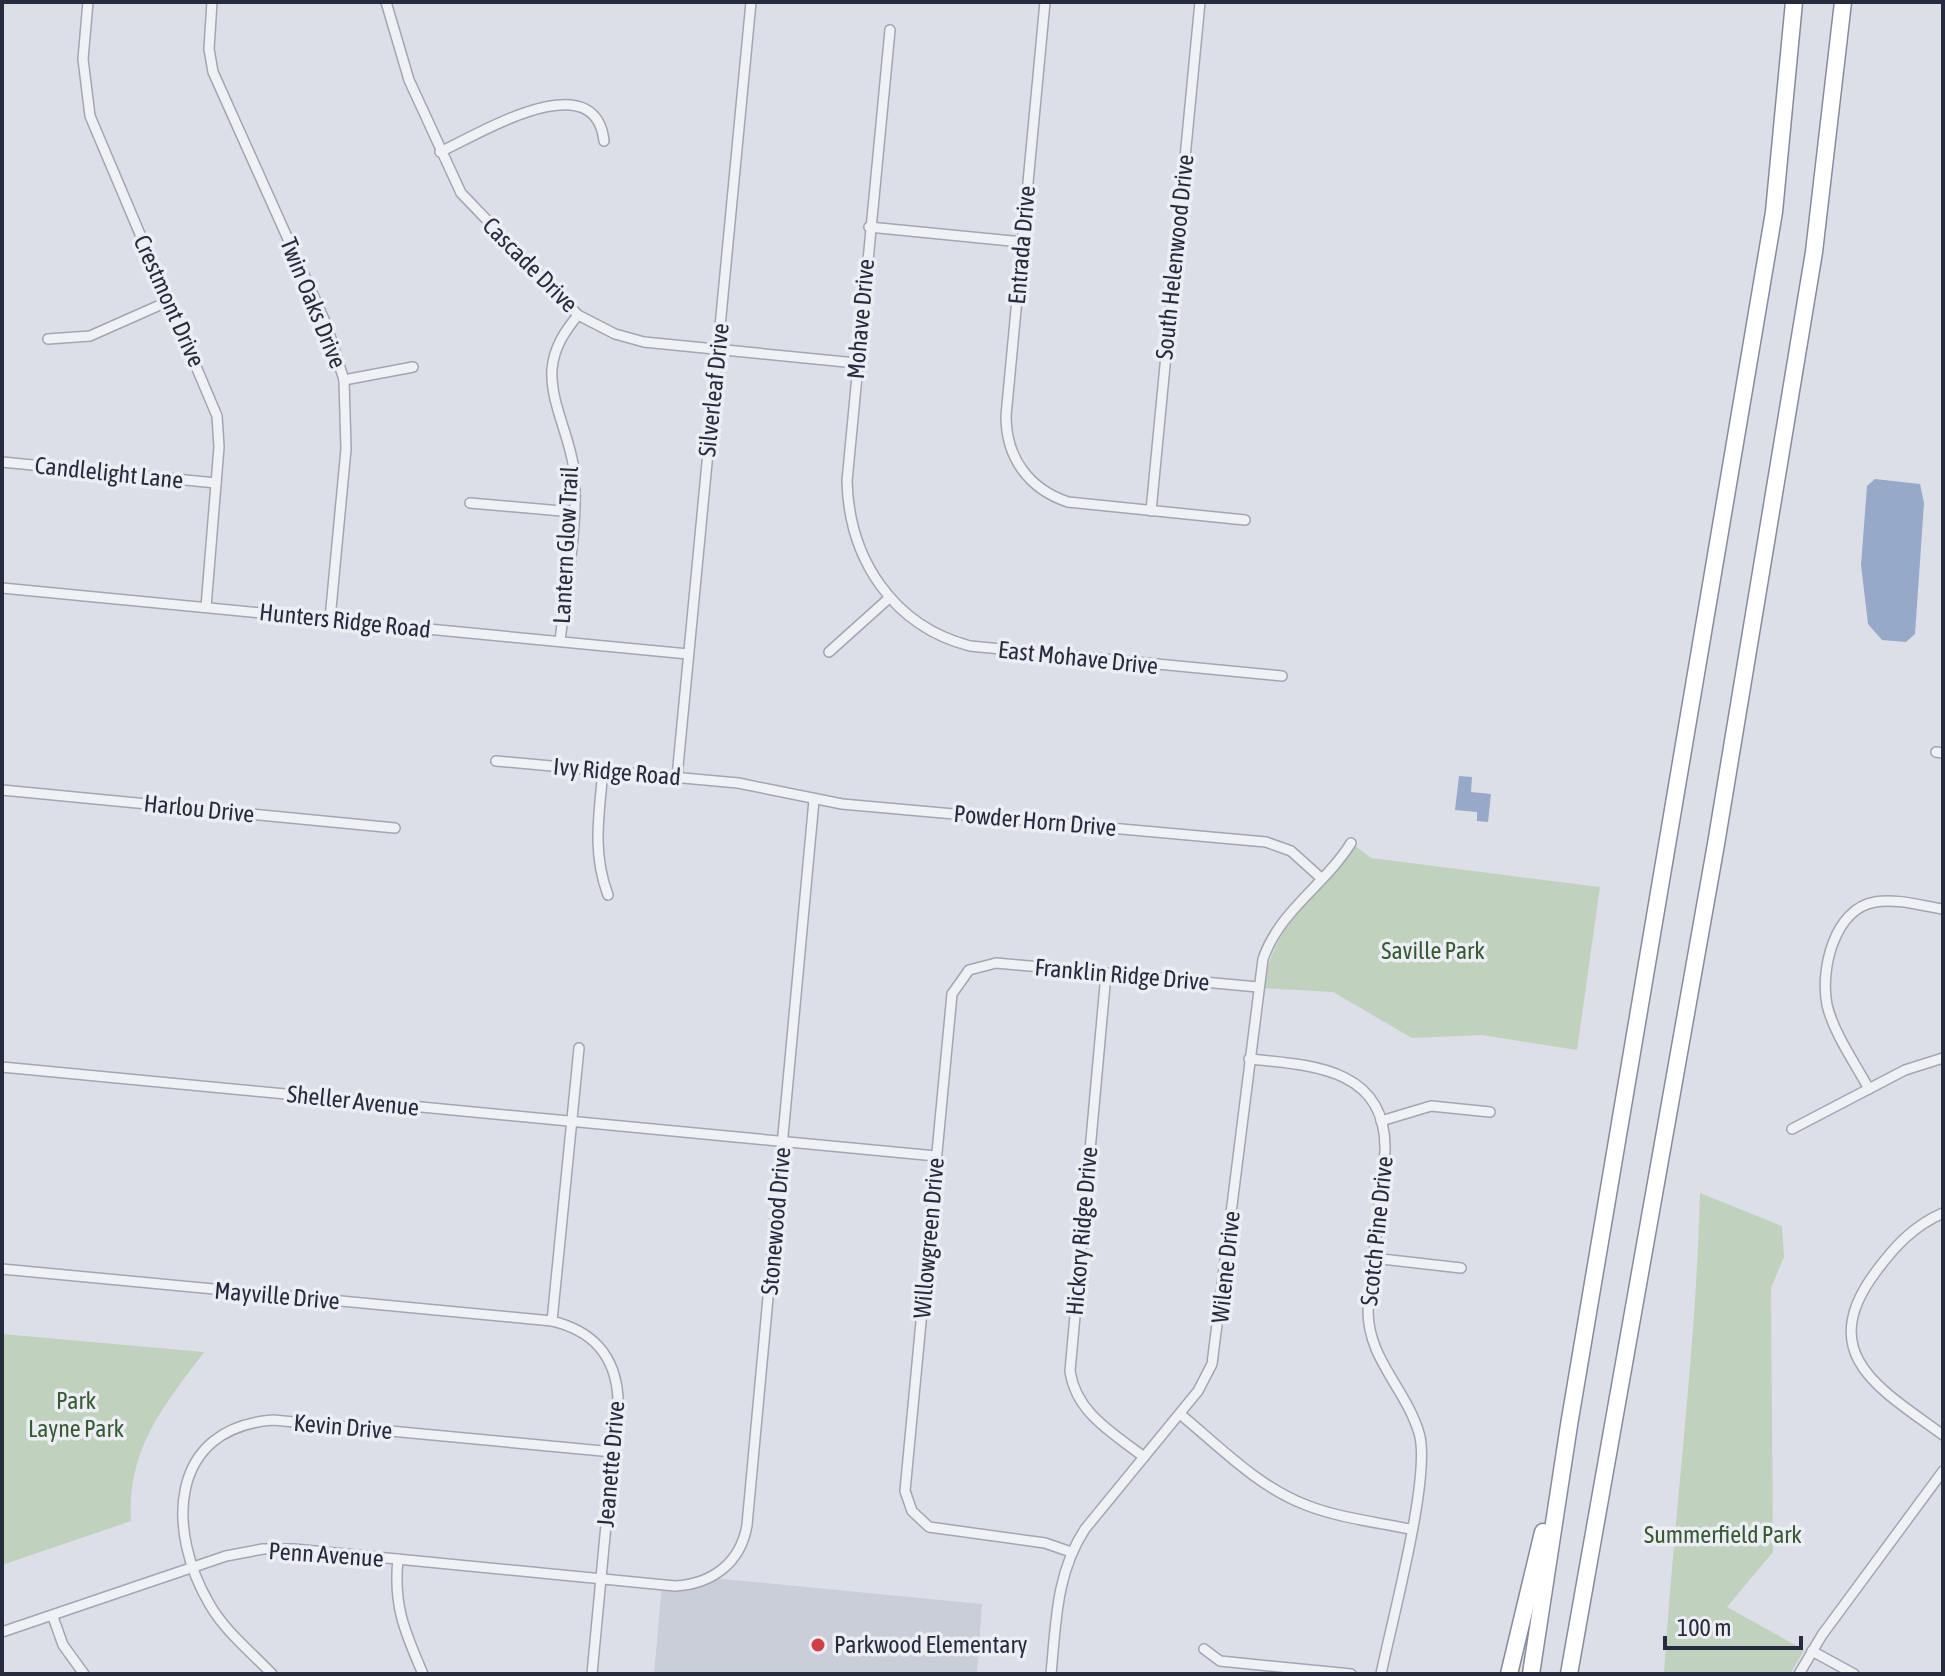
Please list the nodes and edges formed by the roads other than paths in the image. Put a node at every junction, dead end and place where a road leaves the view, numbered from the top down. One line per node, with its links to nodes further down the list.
1 (88, 2): 14 (street, Crestmont Drive)
2 (212, 2): 20 (street, Twin Oaks Drive)
3 (386, 2): 11 (street, Cascade Drive)
4 (751, 2): 17 (street, Silverleaf Drive)
5 (1045, 2): 13 (street, Entrada Drive)
6 (1200, 2): 24 (street, South Helenwood Drive)
7 (1794, 2): 66 (highway)
8 (1843, 2): 90 (highway)
9 (890, 30): 12 (street, Mohave Drive)
10 (604, 141): 11 (street)
11 (440, 152): 15 (street, Cascade Drive)
12 (869, 227): 13 (street); 18 (street, Mohave Drive)
13 (1022, 242): 24 (street, Entrada Drive)
14 (169, 301): 16 (street); 22 (street, Crestmont Drive)
15 (578, 315): 17 (street, Cascade Drive); 25 (street, Lantern Glow Trail)
16 (48, 339)
17 (718, 350): 18 (street, Cascade Drive); 33 (street, Silverleaf Drive)
18 (856, 363): 28 (street, Mohave Drive)
19 (413, 367): 20 (street)
20 (344, 380): 30 (street, Twin Oaks Drive)
21 (2, 462): 22 (street, Candlelight Lane)
22 (216, 483): 29 (street, Crestmont Drive)
23 (470, 503): 25 (street)
24 (1151, 511): 26 (street)
25 (573, 512): 31 (street, Lantern Glow Trail)
26 (1245, 520)
27 (2, 588): 29 (street, Hunters Ridge Road)
28 (888, 599): 32 (street); 34 (street, East Mohave Drive)
29 (206, 607): 30 (street, Hunters Ridge Road)
30 (330, 619): 31 (street, Hunters Ridge Road)
31 (560, 641): 33 (street, Hunters Ridge Road)
32 (829, 652)
33 (688, 654): 37 (street, Silverleaf Drive)
34 (1282, 676)
35 (496, 761): 36 (street, Ivy Ridge Road)
36 (603, 771): 37 (street, Ivy Ridge Road); 44 (street)
37 (677, 777): 38 (street, Ivy Ridge Road)
38 (738, 783): 40 (street, Powder Horn Drive)
39 (2, 790): 41 (street, Harlou Drive)
40 (814, 800): 43 (street, Powder Horn Drive); 58 (street, Stonewood Drive)
41 (395, 828)
42 (1351, 843): 43 (street, Wilene Drive)
43 (1321, 878): 48 (street, Wilene Drive)
44 (608, 895)
45 (1943, 909): 53 (street)
46 (985, 963): 47 (street, Franklin Ridge Drive); 59 (street, Willowgreen Drive)
47 (1106, 974): 48 (street, Franklin Ridge Drive); 69 (street, Hickory Ridge Drive)
48 (1258, 987): 51 (street, Wilene Drive)
49 (579, 1048): 56 (street)
50 (1943, 1058): 53 (street)
51 (1249, 1059): 55 (street, Scotch Pine Drive); 65 (street, Wilene Drive)
52 (2, 1067): 56 (street, Sheller Avenue)
53 (1869, 1089): 57 (street)
54 (1490, 1112): 55 (street)
55 (1381, 1121): 61 (street, Scotch Pine Drive)
56 (572, 1124): 58 (street, Sheller Avenue); 64 (street)
57 (1792, 1129)
58 (784, 1142): 59 (street, Sheller Avenue); 76 (street, Stonewood Drive)
59 (936, 1156): 72 (street, Willowgreen Drive)
60 (1943, 1213): 67 (street)
61 (1373, 1258): 62 (street); 71 (street, Scotch Pine Drive)
62 (1461, 1268)
63 (2, 1269): 64 (street, Mayville Drive)
64 (552, 1321): 68 (street, Jeanette Drive)
65 (1180, 1414): 69 (street, Wilene Drive); 71 (street)
66 (1569, 1425): 88 (highway); 89 (highway)
67 (1943, 1435)
68 (613, 1452): 74 (street, Kevin Drive); 75 (street, Jeanette Drive)
69 (1144, 1457): 72 (street, Wilene Drive)
70 (1943, 1471): 80 (street)
71 (1410, 1529): 87 (street, Scotch Pine Drive)
72 (1071, 1552): 85 (street, Wilene Drive)
73 (398, 1559): 74 (street, Penn Avenue); 75 (street, Penn Avenue); 83 (street)
74 (194, 1567): 77 (street, Penn Avenue); 82 (street, Kevin Drive)
75 (601, 1578): 76 (street, Penn Avenue); 84 (street, Jeanette Drive)
76 (662, 1585)
77 (53, 1617): 78 (street, Penn Avenue); 81 (street)
78 (2, 1632)
79 (1204, 1649): 86 (street)
80 (1812, 1651): 91 (street); 92 (street)
81 (84, 1674)
82 (272, 1674)
83 (423, 1674)
84 (592, 1674)
85 (1051, 1674)
86 (1351, 1674)
87 (1381, 1674)
88 (1509, 1674)
89 (1531, 1674)
90 (1569, 1674)
91 (1799, 1674)
92 (1854, 1674)

